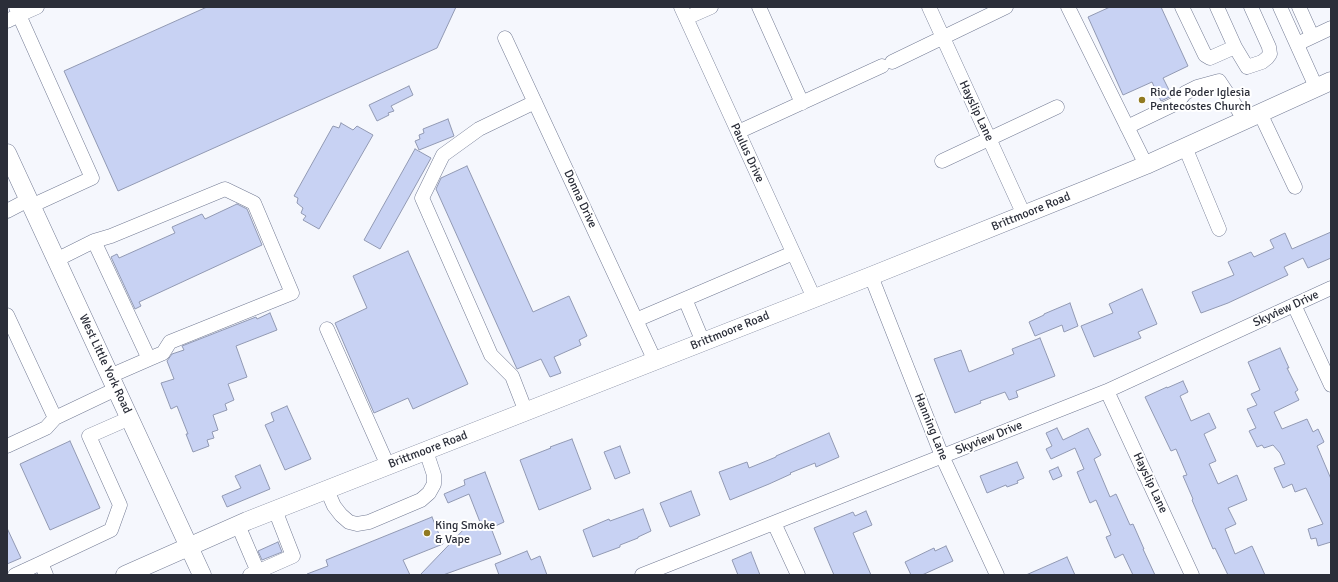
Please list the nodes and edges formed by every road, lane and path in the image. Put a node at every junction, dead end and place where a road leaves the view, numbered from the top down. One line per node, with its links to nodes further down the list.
1 (37, 7): 13 (street)
2 (711, 7): 12 (street)
3 (759, 7): 22 (street)
4 (929, 7): 17 (street, Hayslip Lane)
5 (1006, 7): 17 (street)
6 (1068, 7): 25 (street)
7 (1182, 7): 19 (street)
8 (1217, 7): 19 (street)
9 (1251, 7): 19 (street)
10 (1280, 7): 18 (street)
11 (1299, 7): 15 (street)
12 (684, 13): 26 (street, Paulus Drive)
13 (14, 14): 33 (street)
14 (1331, 28): 15 (street)
15 (1312, 36): 18 (street)
16 (505, 38): 21 (street, Donna Drive)
17 (943, 38): 22 (street); 27 (street, Hayslip Lane)
18 (1297, 44): 20 (street)
19 (1235, 47)
20 (1324, 84): 24 (main road, Brittmoore Road)
21 (535, 102): 46 (street, Donna Drive); 54 (street)
22 (802, 102): 26 (street)
23 (1057, 107): 27 (street)
24 (1252, 116): 25 (street); 28 (main road, Brittmoore Road); 32 (street)
25 (1127, 128): 31 (street)
26 (738, 132): 38 (street, Paulus Drive)
27 (989, 139): 30 (street); 35 (street, Hayslip Lane)
28 (1185, 147): 31 (main road, Brittmoore Road); 36 (street)
29 (7, 153): 33 (main road, West Little York Road)
30 (942, 161)
31 (1146, 165): 35 (main road, Brittmoore Road)
32 (1295, 187)
33 (30, 203): 34 (street); 39 (main road, West Little York Road)
34 (7, 211)
35 (1024, 215): 40 (main road, Brittmoore Road)
36 (1219, 229)
37 (94, 241): 39 (street); 49 (street); 49 (street)
38 (793, 253): 42 (street, Paulus Drive); 43 (street)
39 (56, 260): 51 (main road, West Little York Road)
40 (871, 276): 42 (main road, Brittmoore Road); 59 (street, Hanning Lane)
41 (1331, 288): 44 (street, Skyview Drive)
42 (814, 298): 48 (main road, Brittmoore Road)
43 (685, 299): 46 (street); 48 (street)
44 (1294, 305): 52 (street); 53 (street, Skyview Drive)
45 (7, 315): 55 (street)
46 (636, 320): 50 (street, Donna Drive)
47 (327, 329): 60 (street)
48 (703, 342): 50 (main road, Brittmoore Road)
49 (149, 359): 51 (street)
50 (655, 361): 54 (main road, Brittmoore Road)
51 (113, 382): 55 (street); 56 (main road, West Little York Road)
52 (1331, 385)
53 (1107, 391): 59 (street, Skyview Drive); 74 (street, Hayslip Lane)
54 (526, 412): 58 (main road, Brittmoore Road)
55 (55, 418): 57 (street)
56 (130, 418): 65 (main road, West Little York Road); 66 (street)
57 (7, 446)
58 (426, 451): 60 (main road, Brittmoore Road); 61 (street)
59 (942, 456): 63 (street, Skyview Drive); 73 (street, Hanning Lane)
60 (388, 466): 61 (main road, Brittmoore Road)
61 (327, 490): 62 (main road, Brittmoore Road)
62 (275, 510): 64 (main road, Brittmoore Road); 67 (street)
63 (774, 523): 71 (street, Skyview Drive); 72 (street)
64 (238, 525): 65 (main road, Brittmoore Road); 67 (street)
65 (189, 546): 69 (main road, Brittmoore Road); 70 (main road, West Little York Road)
66 (44, 569): 68 (street)
67 (254, 573)
68 (14, 575)
69 (125, 575)
70 (202, 575)
71 (642, 575)
72 (798, 575)
73 (997, 575)
74 (1192, 575)

